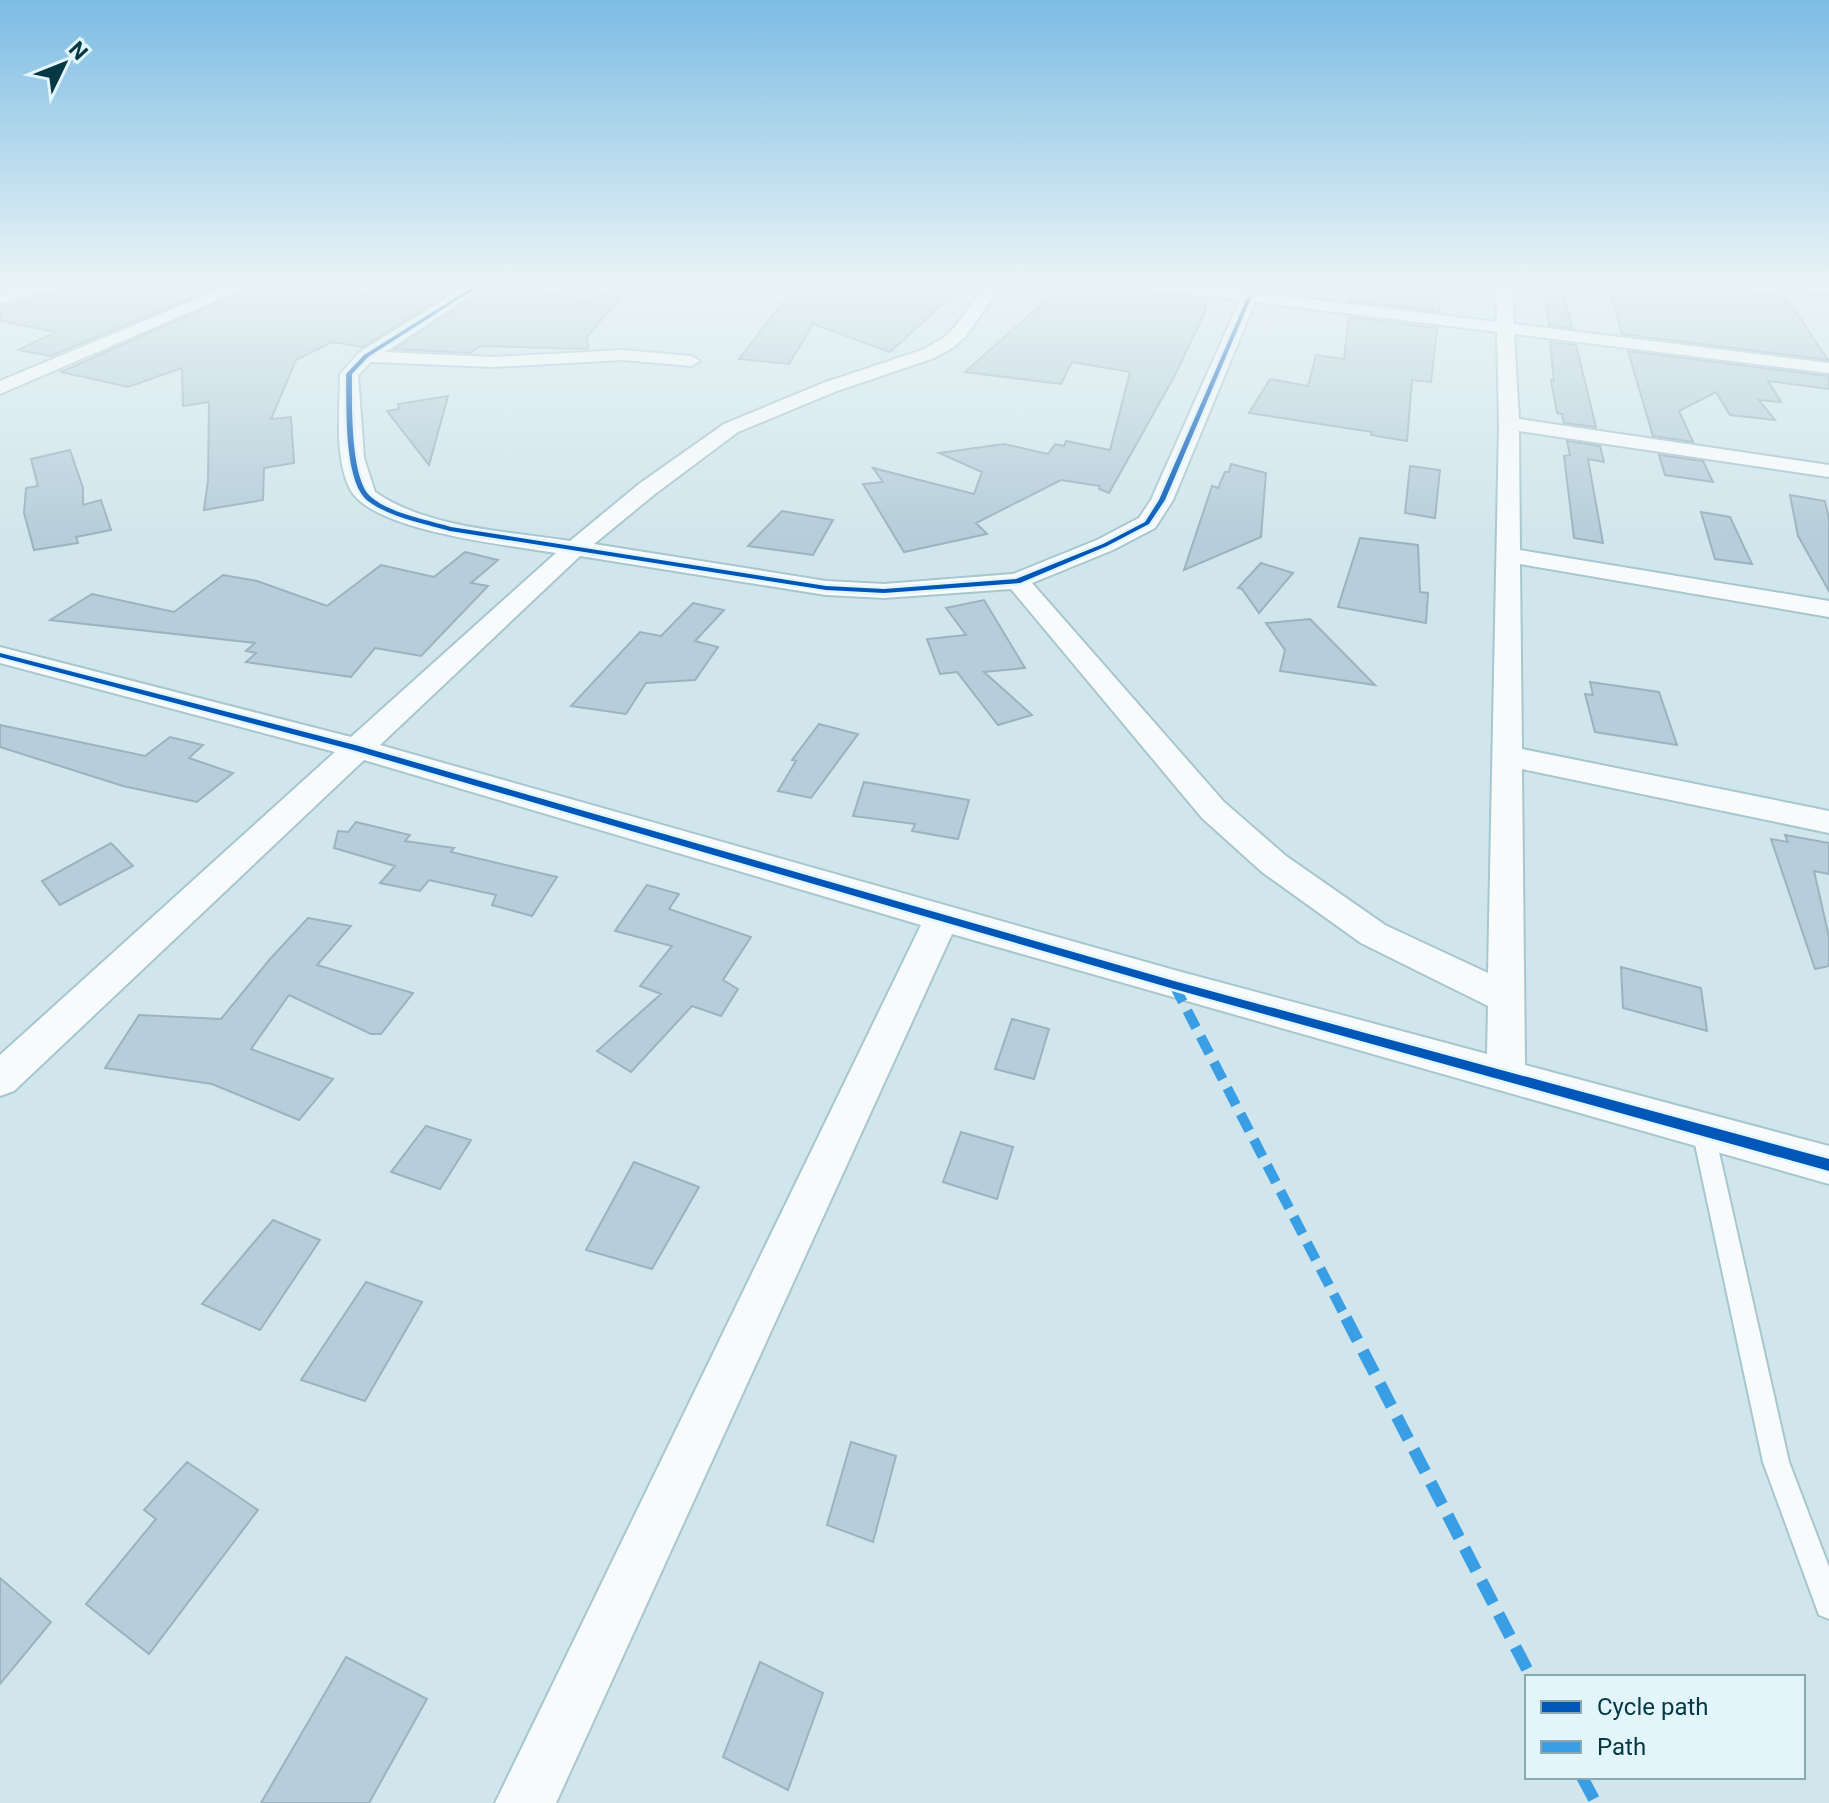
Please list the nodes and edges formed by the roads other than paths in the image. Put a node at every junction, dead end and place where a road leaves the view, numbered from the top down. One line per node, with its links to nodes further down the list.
1 (49, 367): 6 (street)
2 (355, 367): 9 (street)
3 (887, 367): 9 (street)
4 (1219, 367): 11 (street)
5 (1508, 367): 7 (street)
6 (0, 388)
7 (1509, 424): 8 (street); 10 (street)
8 (1829, 471)
9 (574, 549): 11 (street); 14 (street)
10 (1507, 555): 12 (street); 15 (street)
11 (1017, 581): 18 (street)
12 (1829, 609)
13 (0, 655): 14 (street)
14 (356, 748): 17 (street); 20 (street)
15 (1507, 756): 16 (street); 18 (street)
16 (1829, 822)
17 (942, 918): 19 (street); 24 (street)
18 (1506, 998): 19 (street)
19 (1506, 1075): 21 (street)
20 (0, 1079)
21 (1703, 1130): 22 (street); 23 (lane)
22 (1829, 1165)
23 (1829, 1605)
24 (525, 1803)

